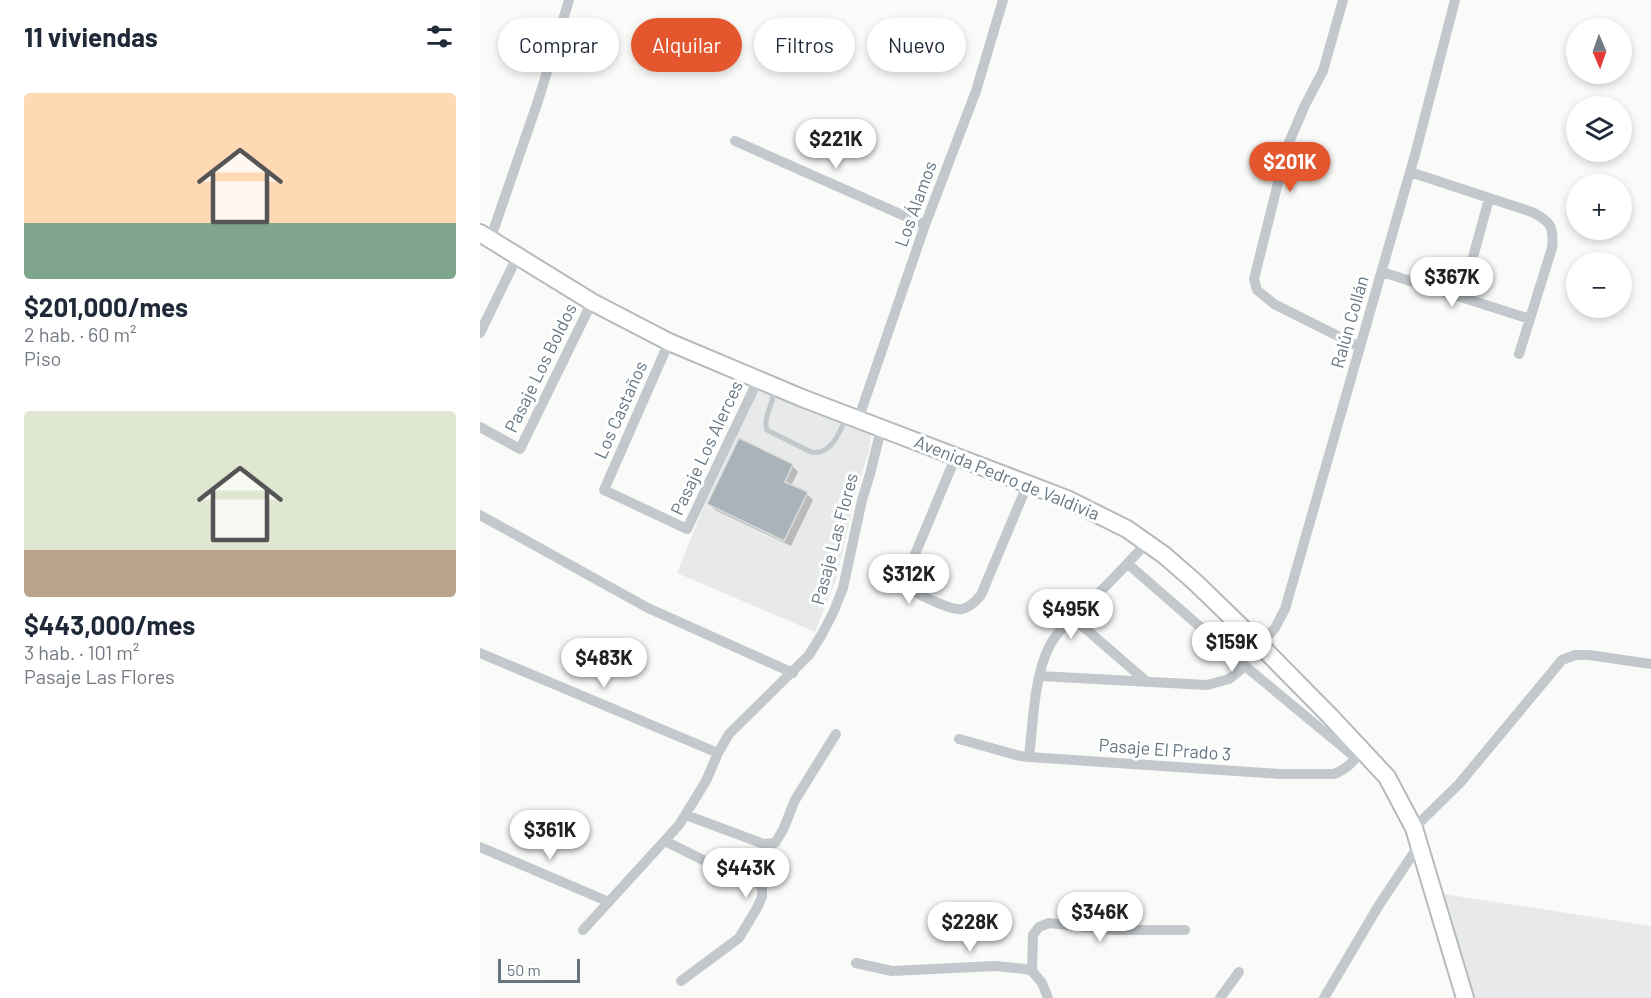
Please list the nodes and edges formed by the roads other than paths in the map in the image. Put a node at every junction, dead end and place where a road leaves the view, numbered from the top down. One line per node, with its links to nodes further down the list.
1 (569, 0): 9 (street)
2 (1003, 0): 8 (street, Los Álamos)
3 (1343, 0): 17 (street)
4 (1455, 0): 6 (street, Ralún Collán)
5 (735, 141): 8 (street)
6 (1410, 172): 7 (street); 11 (street, Ralún Collán)
7 (1489, 199): 12 (street); 14 (street)
8 (925, 225): 20 (street, Los Álamos)
9 (485, 237): 10 (main road, Avenida Pedro de Valdivia)
10 (517, 257): 13 (main road, Avenida Pedro de Valdivia); 15 (street)
11 (1382, 272): 12 (street); 17 (street, Ralún Collán)
12 (1462, 297): 14 (street)
13 (592, 302): 16 (main road, Avenida Pedro de Valdivia); 21 (street, Pasaje Los Boldos)
14 (1530, 319): 18 (street)
15 (480, 333)
16 (669, 342): 19 (main road, Avenida Pedro de Valdivia); 26 (street, Los Castaños)
17 (1360, 347): 30 (street, Ralún Collán)
18 (1519, 354)
19 (765, 383): 20 (main road, Avenida Pedro de Valdivia); 20 (lane); 26 (street, Pasaje Los Alerces)
20 (852, 418): 22 (main road, Avenida Pedro de Valdivia)
21 (480, 427)
22 (881, 429): 23 (main road, Avenida Pedro de Valdivia); 34 (street, Pasaje Las Flores)
23 (956, 456): 24 (main road, Avenida Pedro de Valdivia); 24 (street)
24 (1028, 483): 27 (main road, Avenida Pedro de Valdivia)
25 (480, 515): 34 (street)
26 (687, 529)
27 (1147, 542): 28 (street); 30 (main road, Avenida Pedro de Valdivia)
28 (1128, 564): 29 (street); 33 (street)
29 (1073, 618): 35 (street); 36 (street)
30 (1260, 645): 40 (main road, Avenida Pedro de Valdivia)
31 (480, 653): 39 (street)
32 (1651, 664): 43 (street)
33 (1245, 666): 36 (street); 40 (street)
34 (793, 673): 39 (street, Pasaje Las Flores)
35 (1040, 676): 36 (street); 41 (street)
36 (1146, 681)
37 (836, 735): 42 (street)
38 (959, 739): 41 (street, Pasaje El Prado 3)
39 (718, 753): 42 (street, Pasaje Las Flores)
40 (1359, 754): 41 (street, Pasaje El Prado 3); 43 (main road, Avenida Pedro de Valdivia)
41 (1029, 757)
42 (686, 815): 44 (street, Pasaje Las Flores)
43 (1414, 828): 45 (main road, Avenida Pedro de Valdivia)
44 (665, 841): 47 (street, Pasaje Las Flores); 53 (street)
45 (1419, 845): 56 (street); 57 (main road, Avenida Pedro de Valdivia)
46 (480, 847): 47 (street)
47 (609, 902): 48 (street, Pasaje Las Flores)
48 (583, 930)
49 (1185, 930): 51 (street)
50 (856, 963): 51 (street)
51 (1032, 971): 54 (street)
52 (1239, 972): 55 (street)
53 (681, 981)
54 (1048, 998)
55 (1220, 998)
56 (1324, 998)
57 (1465, 998)

